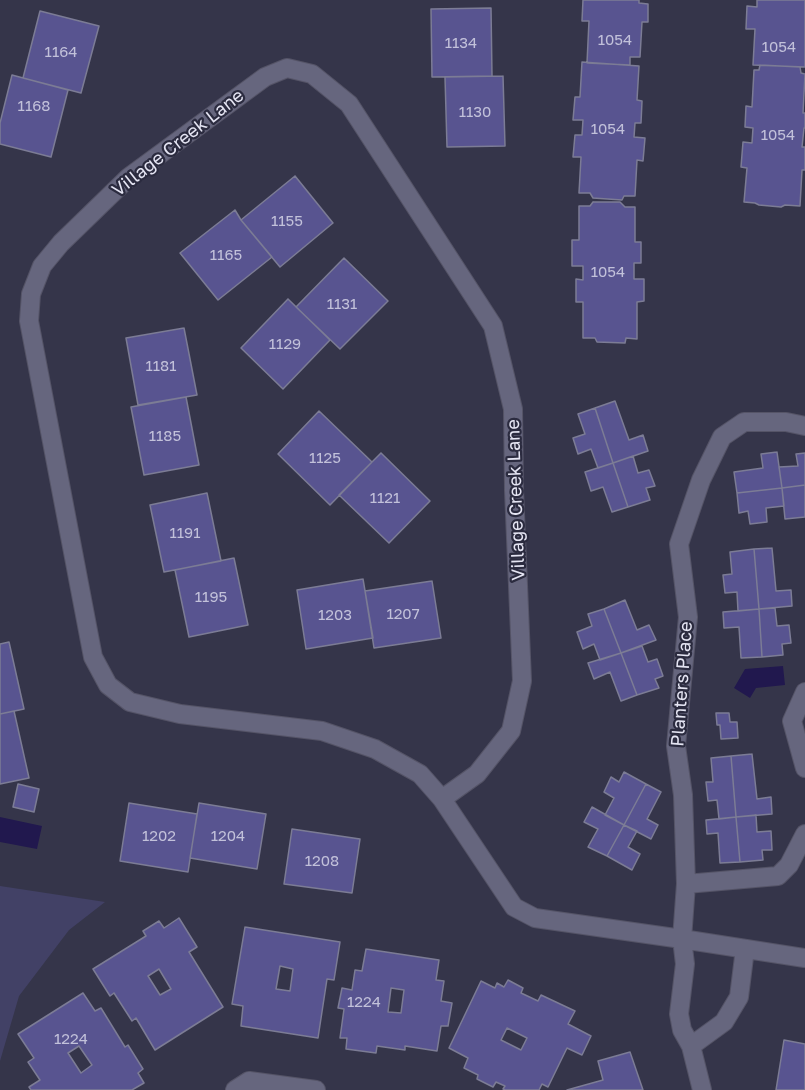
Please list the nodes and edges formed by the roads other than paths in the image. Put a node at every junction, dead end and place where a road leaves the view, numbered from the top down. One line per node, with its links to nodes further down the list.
1 (805, 426): 6 (street, Planters Place)
2 (805, 692): 3 (street)
3 (805, 768)
4 (442, 799): 4 (street, Village Creek Lane); 7 (street, Village Creek Lane)
5 (805, 834): 6 (street)
6 (686, 884): 7 (street, Planters Place)
7 (682, 939): 8 (street, Village Creek Lane); 10 (street, Planters Place)
8 (745, 949): 9 (street, Village Creek Lane); 10 (street)
9 (805, 958)
10 (691, 1046): 13 (street, Planters Place)
11 (235, 1090): 12 (street)
12 (316, 1090)
13 (702, 1090)

